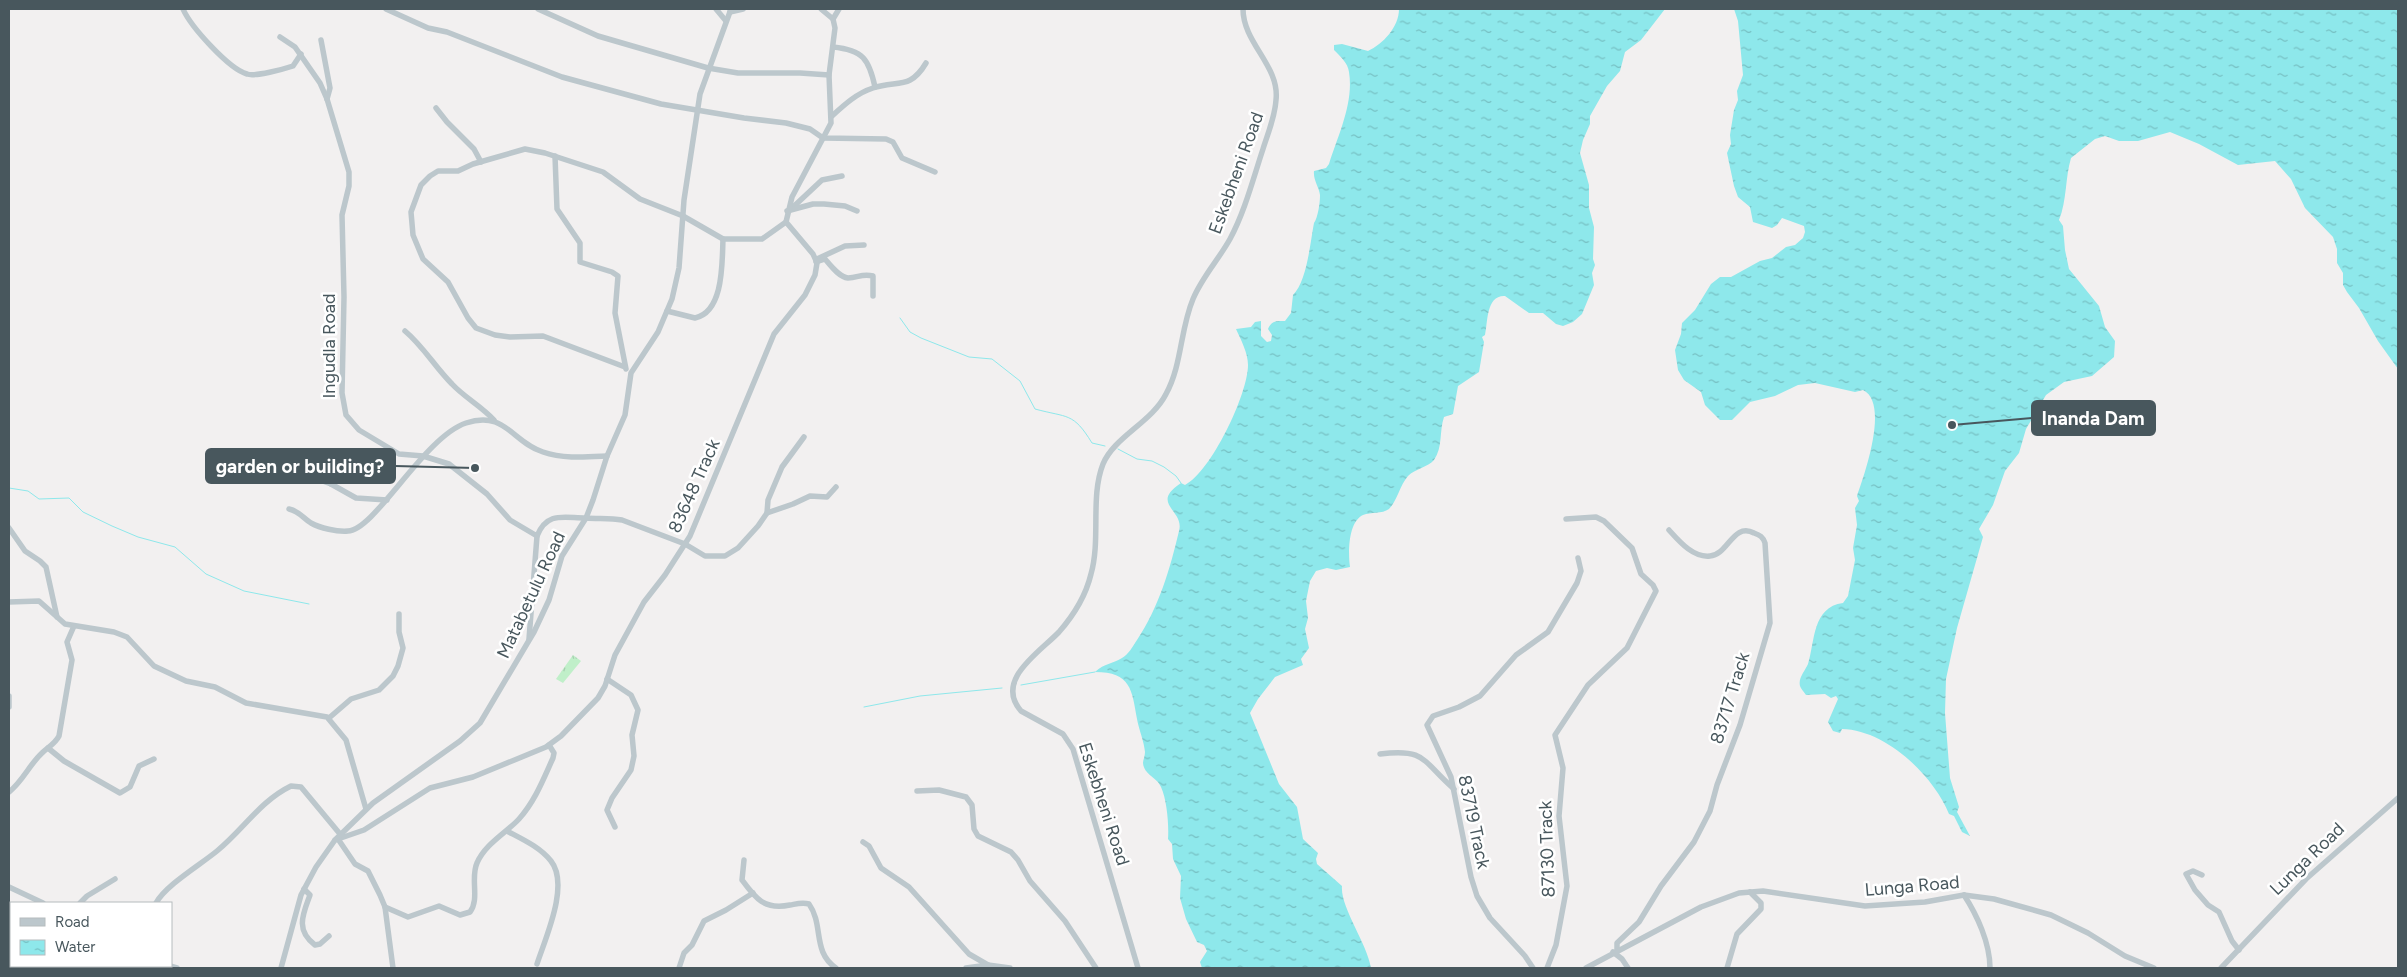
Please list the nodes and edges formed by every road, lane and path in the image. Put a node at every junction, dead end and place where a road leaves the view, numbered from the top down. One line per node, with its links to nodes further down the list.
1 (183, 9): 15 (street)
2 (386, 9): 22 (street)
3 (538, 9): 17 (street)
4 (716, 9): 11 (street)
5 (743, 9): 9 (street)
6 (821, 9): 10 (street)
7 (839, 9): 10 (street)
8 (1243, 9): 108 (street, Eskebheni Road)
9 (730, 10): 11 (street, Matabetulu Road)
10 (833, 19): 14 (street)
11 (726, 22): 17 (street, Matabetulu Road)
12 (280, 37): 15 (street, Ingudla Road)
13 (321, 40): 20 (street)
14 (833, 47): 18 (street); 19 (street)
15 (301, 54): 20 (street, Ingudla Road)
16 (926, 63): 19 (street)
17 (708, 68): 18 (street); 22 (street, Matabetulu Road)
18 (829, 75): 23 (street)
19 (875, 87): 23 (street)
20 (328, 99): 43 (street, Ingudla Road)
21 (436, 108): 26 (street)
22 (697, 111): 24 (street); 31 (street, Matabetulu Road)
23 (832, 116): 24 (street)
24 (823, 138): 27 (street); 30 (street)
25 (555, 156): 26 (street); 31 (street); 39 (street)
26 (481, 162): 39 (street)
27 (935, 172)
28 (842, 176): 30 (street)
29 (857, 211): 30 (street)
30 (787, 212): 32 (street)
31 (683, 216): 33 (street); 37 (street, Matabetulu Road)
32 (786, 222): 33 (street); 35 (street)
33 (723, 239): 37 (street)
34 (864, 245): 35 (street)
35 (816, 261): 36 (street); 57 (street, 83648 Track)
36 (873, 296)
37 (667, 311): 40 (street, Matabetulu Road)
38 (404, 331): 41 (street)
39 (625, 367): 40 (street)
40 (631, 373): 44 (street, Matabetulu Road)
41 (494, 420): 43 (street); 44 (street)
42 (804, 437): 51 (street)
43 (423, 456): 49 (street); 56 (street, Ingudla Road)
44 (607, 456): 52 (street, Matabetulu Road)
45 (323, 462): 47 (street)
46 (309, 476): 47 (street)
47 (331, 484): 49 (street)
48 (836, 487): 51 (street)
49 (386, 500): 50 (street)
50 (289, 509)
51 (766, 513): 57 (street)
52 (586, 518): 56 (street); 57 (street); 63 (street, Matabetulu Road)
53 (1566, 519): 110 (street, 87130 Track)
54 (9, 528): 61 (street)
55 (1669, 530): 95 (street, 83717 Track)
56 (537, 536): 63 (street)
57 (685, 544): 64 (street, 83648 Track)
58 (1578, 558): 72 (street, 83719 Track)
59 (9, 602): 61 (street)
60 (399, 614): 67 (street)
61 (57, 617): 62 (street)
62 (74, 626): 67 (street); 69 (street)
63 (529, 642): 76 (street, Matabetulu Road)
64 (607, 678): 68 (street, 83648 Track); 77 (street)
65 (9, 696): 66 (street)
66 (9, 706)
67 (329, 718): 76 (street)
68 (549, 745): 78 (street); 79 (street, 83648 Track)
69 (48, 748): 71 (street); 74 (street)
70 (1380, 754): 72 (street)
71 (154, 760)
72 (1454, 788): 109 (street, 83719 Track)
73 (917, 791): 107 (street)
74 (9, 792)
75 (2398, 798): 94 (street, Lunga Road)
76 (366, 809): 79 (street, Matabetulu Road)
77 (615, 827)
78 (507, 831): 92 (street); 96 (street)
79 (338, 837): 85 (street, Matabetulu Road); 91 (street); 92 (street)
80 (863, 842): 97 (street)
81 (744, 860): 87 (street)
82 (2202, 876): 94 (street)
83 (115, 879): 90 (street)
84 (9, 887): 89 (street)
85 (304, 889): 93 (street); 101 (street, Matabetulu Road)
86 (1750, 892): 88 (street, Lunga Road); 95 (street, Lunga Road); 113 (street)
87 (753, 893): 103 (street); 104 (street)
88 (1964, 895): 99 (street, Lunga Road); 114 (street)
89 (41, 902)
90 (81, 902)
91 (157, 902)
92 (385, 907): 102 (street)
93 (330, 936)
94 (2239, 950): 115 (street, Lunga Road)
95 (1615, 951): 111 (street, Lunga Road); 112 (street)
96 (537, 964)
97 (988, 965): 105 (street); 106 (street)
98 (169, 967): 100 (street)
99 (2150, 967)
100 (177, 968)
101 (281, 968)
102 (393, 968)
103 (679, 968)
104 (836, 968)
105 (966, 968)
106 (1010, 968)
107 (1096, 968)
108 (1138, 968)
109 (1532, 968)
110 (1548, 968)
111 (1586, 968)
112 (1628, 968)
113 (1727, 968)
114 (1990, 968)
115 (2221, 968)

